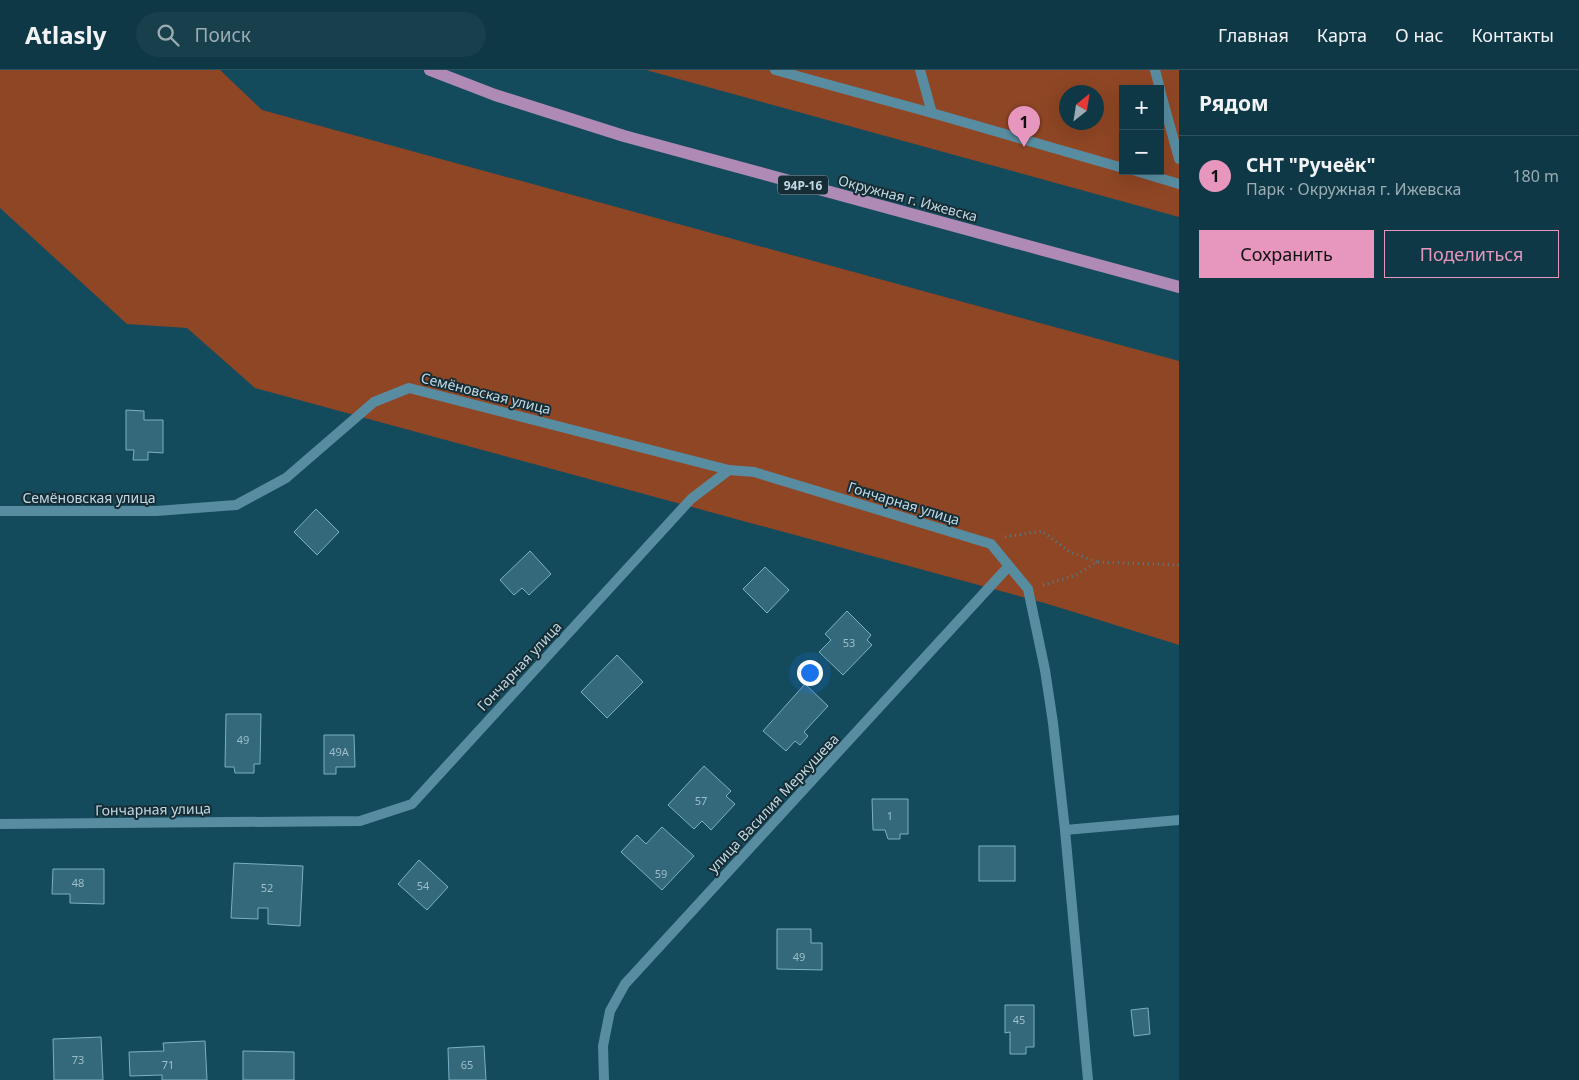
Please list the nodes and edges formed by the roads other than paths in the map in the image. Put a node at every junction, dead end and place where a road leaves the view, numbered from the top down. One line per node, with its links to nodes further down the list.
1 (430, 70): 12 (main road, Окружная г. Ижевска / 94Р-16)
2 (774, 70): 7 (street)
3 (920, 70): 7 (street)
4 (1155, 70): 5 (street)
5 (1159, 85)
6 (1164, 104): 8 (street)
7 (932, 113): 9 (street)
8 (1179, 159)
9 (1119, 167)
10 (1149, 175): 11 (street)
11 (1179, 184)
12 (1179, 287)
13 (728, 470): 14 (street, Семёновская улица); 15 (street, Гончарная улица); 17 (street, Гончарная улица)
14 (0, 511)
15 (1008, 567): 18 (street); 19 (street, улица Василия Меркушева)
16 (1179, 820): 18 (street)
17 (0, 824)
18 (1065, 830): 20 (street)
19 (604, 1080)
20 (1088, 1080)

